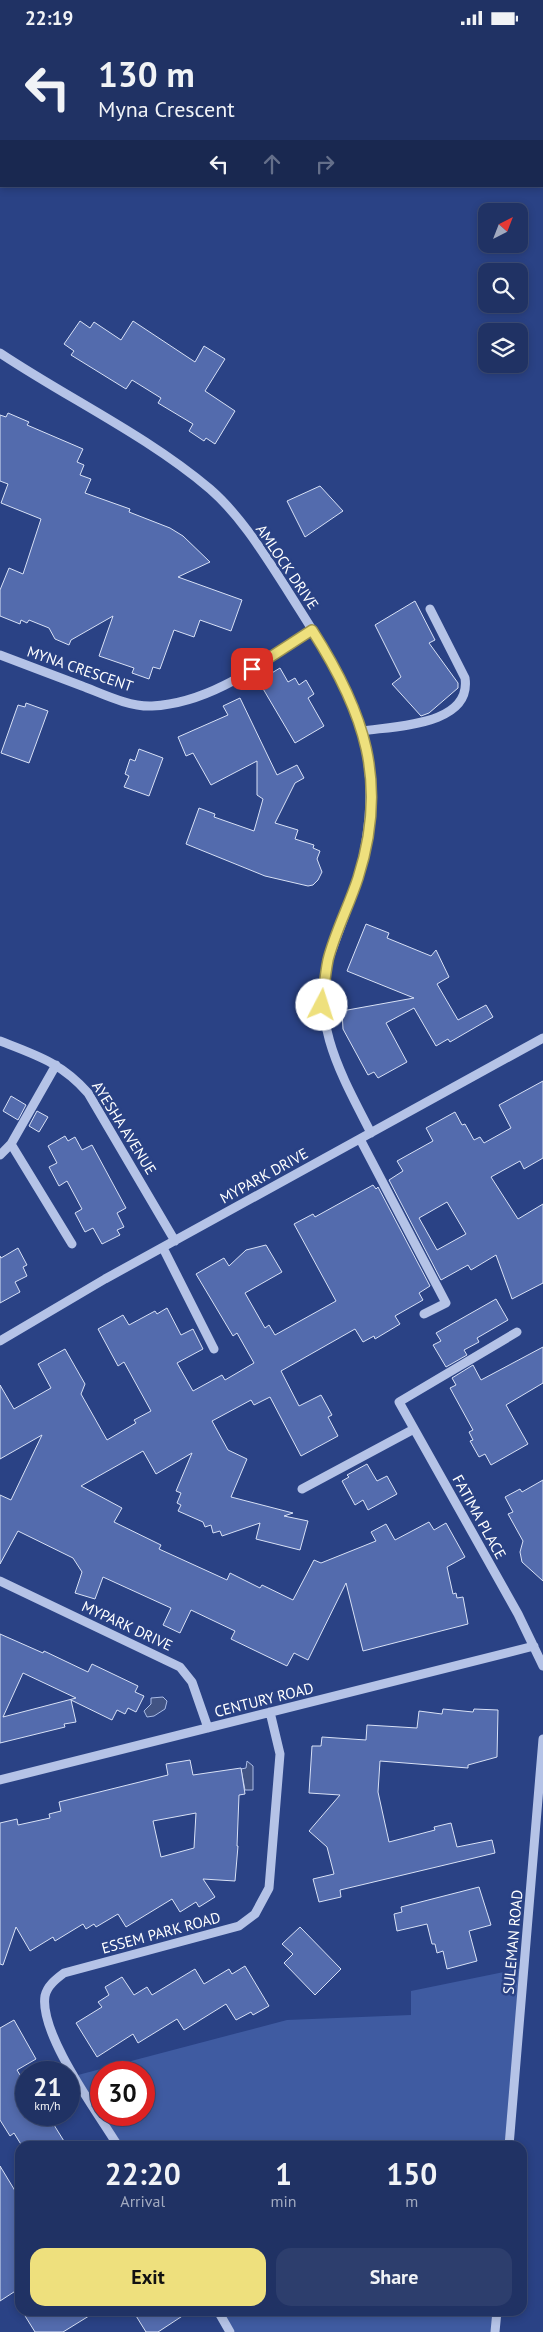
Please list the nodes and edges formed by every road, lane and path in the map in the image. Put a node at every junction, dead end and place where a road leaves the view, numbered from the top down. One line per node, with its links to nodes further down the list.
1 (0, 353): 3 (street, AMLOCK DRIVE)
2 (430, 609): 5 (street)
3 (312, 630): 4 (street, MYNA CRESCENT); 5 (street, AMLOCK DRIVE)
4 (0, 655)
5 (362, 731): 9 (street, AMLOCK DRIVE)
6 (543, 1038): 9 (street, MYPARK DRIVE)
7 (0, 1041): 8 (street, AYESHA AVENUE)
8 (56, 1065): 11 (street); 13 (street, AYESHA AVENUE)
9 (371, 1133): 10 (street, MYPARK DRIVE)
10 (360, 1139): 13 (street, MYPARK DRIVE); 16 (street)
11 (11, 1144): 12 (street); 14 (street)
12 (0, 1155)
13 (175, 1241): 15 (street, MYPARK DRIVE)
14 (72, 1244)
15 (163, 1248): 18 (street, MYPARK DRIVE); 19 (street)
16 (424, 1314)
17 (517, 1333): 20 (street, FATIMA PLACE)
18 (0, 1341)
19 (214, 1349)
20 (414, 1429): 21 (street); 23 (street, FATIMA PLACE)
21 (302, 1489)
22 (0, 1581): 26 (street, MYPARK DRIVE)
23 (534, 1646): 24 (street); 25 (street, CENTURY ROAD)
24 (543, 1666)
25 (270, 1712): 26 (street, CENTURY ROAD); 29 (street, ESSEM PARK ROAD)
26 (208, 1728): 28 (street, CENTURY ROAD)
27 (543, 1739): 30 (street, SULEMAN ROAD)
28 (0, 1780)
29 (115, 2141)
30 (509, 2141)
31 (221, 2316): 33 (street)
32 (496, 2316): 34 (street)
33 (230, 2332)
34 (495, 2332)

